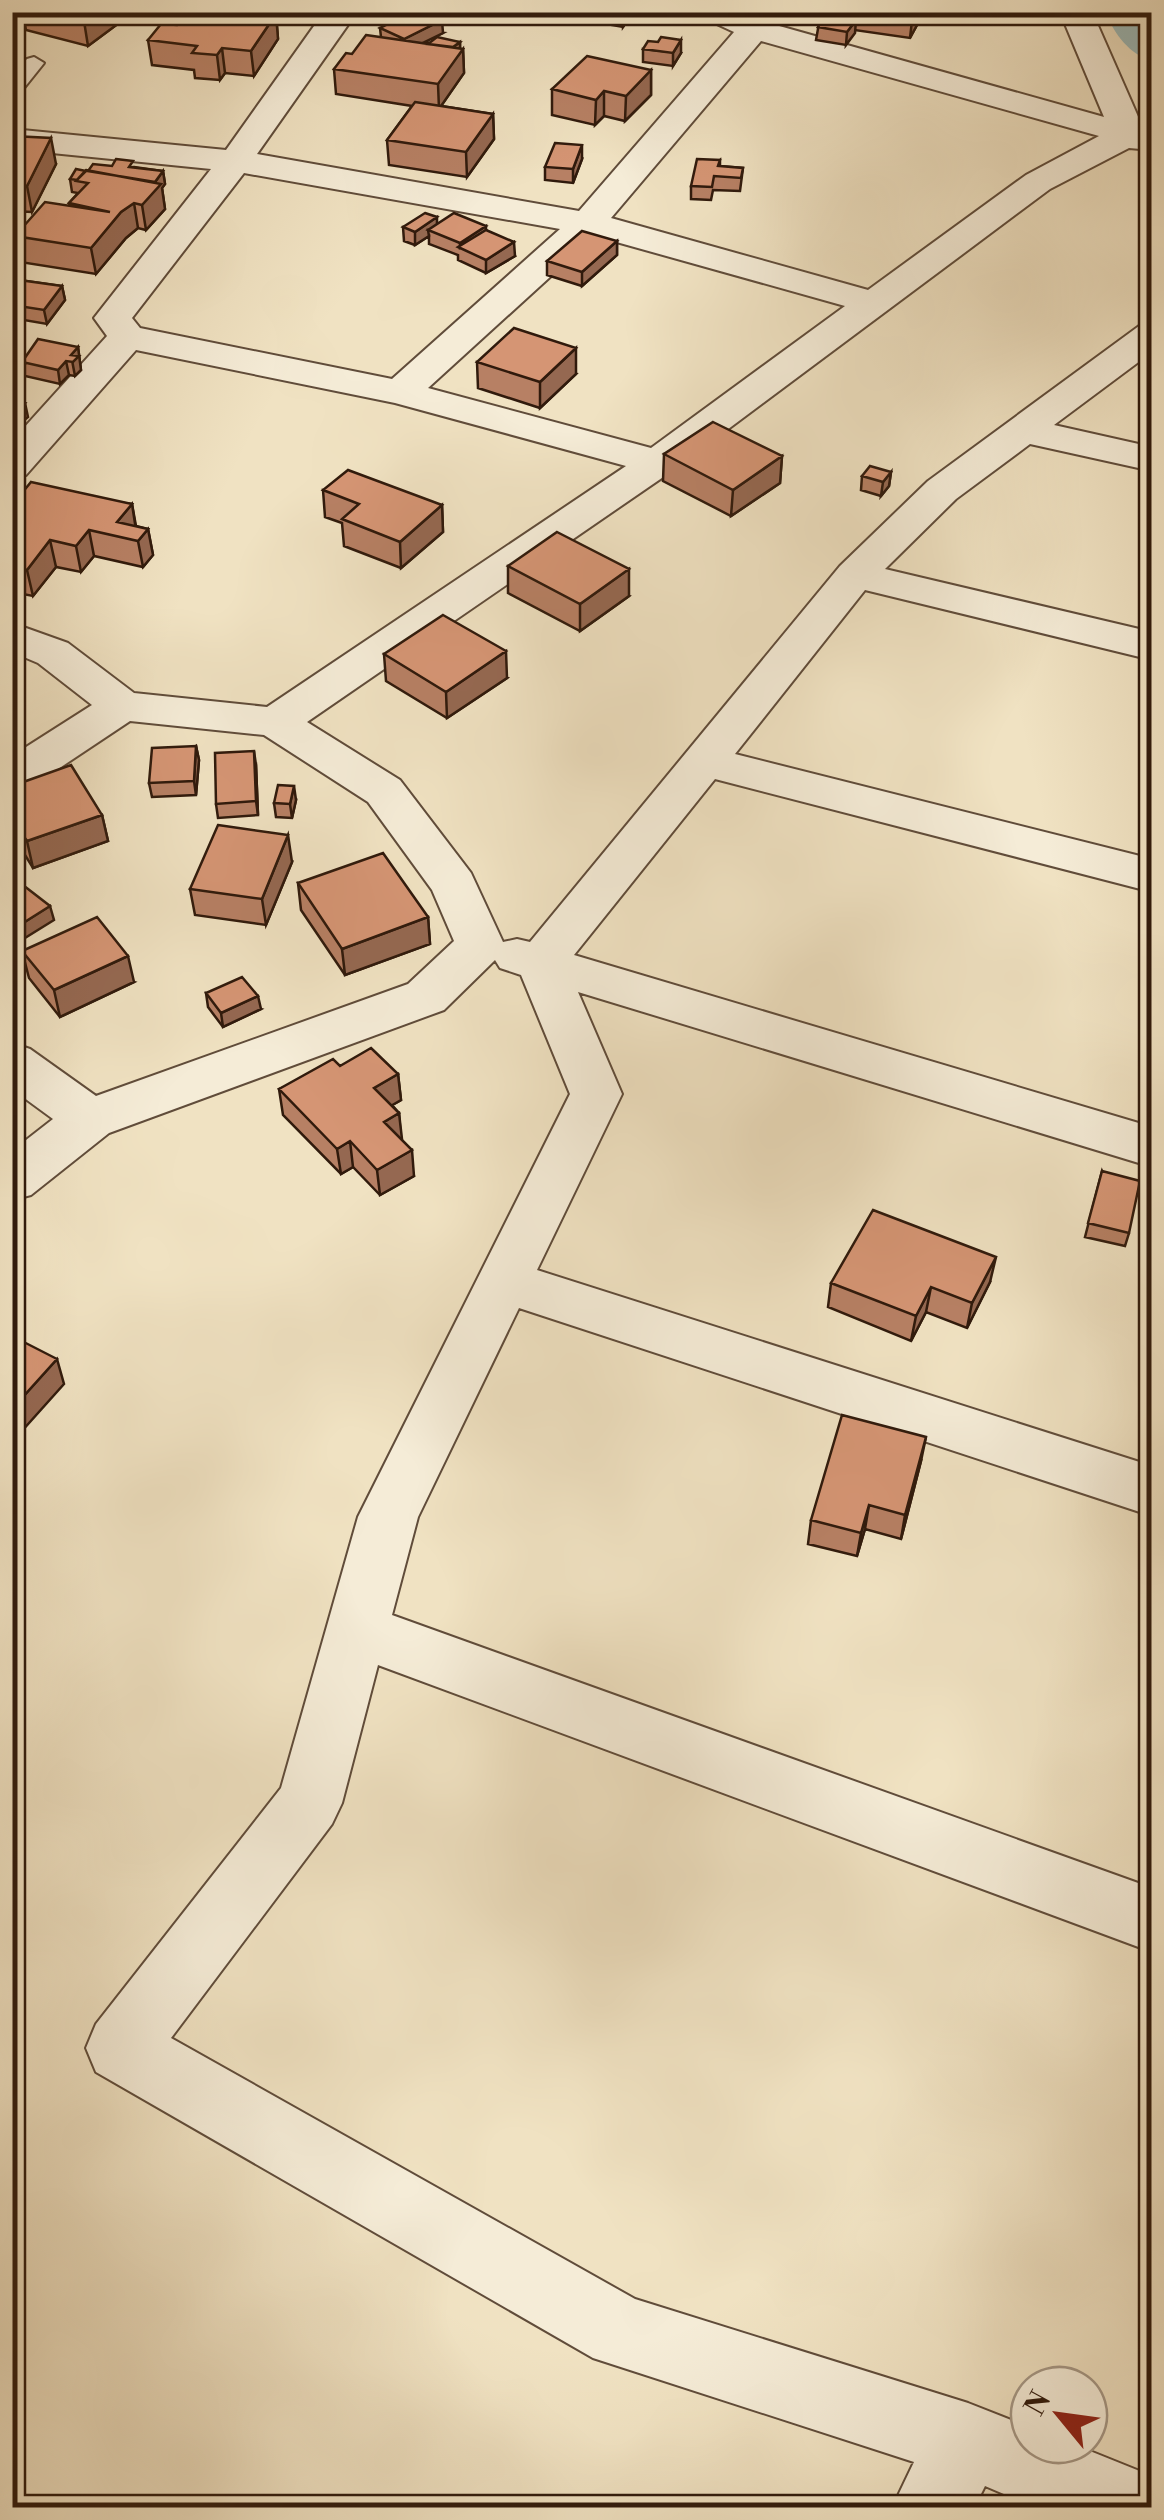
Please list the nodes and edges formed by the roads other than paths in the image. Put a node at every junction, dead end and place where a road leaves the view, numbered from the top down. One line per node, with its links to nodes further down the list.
1 (341, 12): 9 (street)
2 (717, 12): 4 (street)
3 (1076, 12): 8 (street)
4 (754, 29): 8 (street); 10 (street)
5 (34, 62): 6 (lane)
6 (12, 88)
7 (12, 139): 9 (street)
8 (1140, 140): 11 (street)
9 (235, 161): 10 (street); 13 (street)
10 (588, 223): 11 (street); 14 (street)
11 (875, 303): 17 (street)
12 (1152, 334): 15 (street)
13 (127, 337): 14 (street); 18 (street)
14 (400, 392): 17 (street)
15 (1022, 430): 16 (street); 19 (street)
16 (1152, 459)
17 (658, 462): 23 (street)
18 (12, 466)
19 (855, 575): 21 (street); 24 (street)
20 (12, 636): 22 (street)
21 (1152, 646)
22 (122, 706): 23 (street); 25 (street)
23 (275, 722): 27 (street)
24 (704, 761): 26 (street); 27 (street)
25 (12, 778)
26 (1152, 876)
27 (511, 954): 29 (street); 30 (street); 32 (street)
28 (12, 1062): 29 (street)
29 (90, 1119): 31 (street)
30 (1152, 1147)
31 (12, 1180)
32 (504, 1280): 33 (street); 34 (street)
33 (1152, 1491)
34 (357, 1630): 35 (street); 36 (street)
35 (1152, 1920)
36 (968, 2441): 37 (street); 38 (street)
37 (931, 2508)
38 (1136, 2508)

